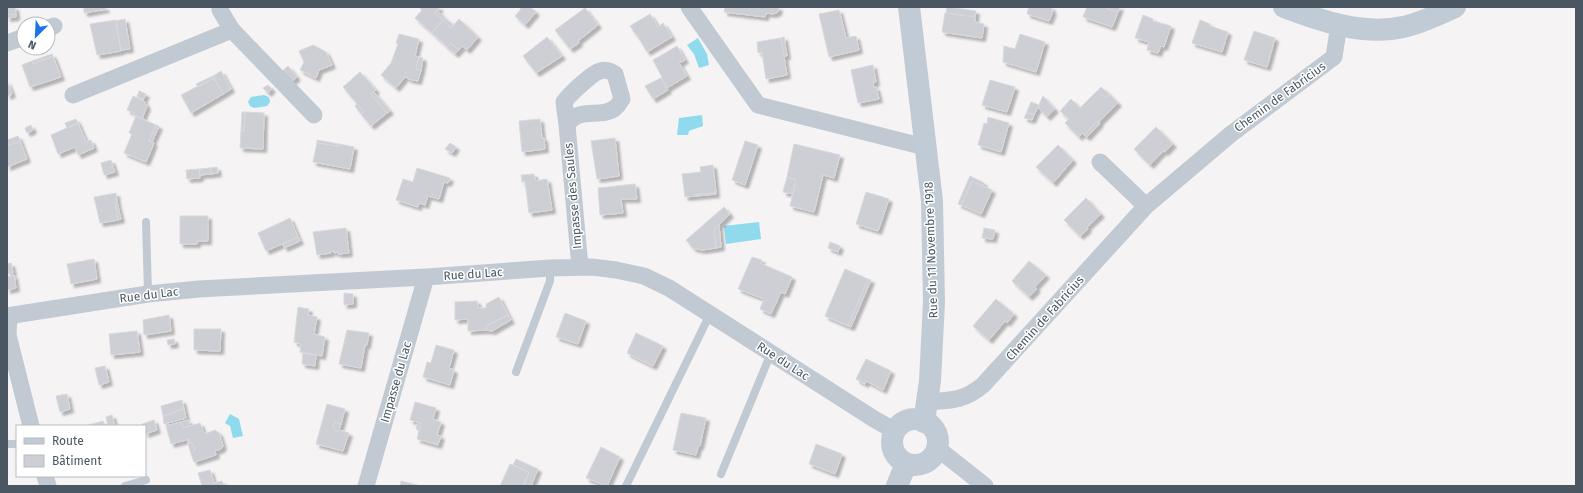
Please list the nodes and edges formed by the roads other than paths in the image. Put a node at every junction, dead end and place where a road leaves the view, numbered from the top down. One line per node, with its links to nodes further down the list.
1 (220, 7): 7 (street)
2 (689, 7): 11 (street)
3 (909, 7): 11 (street, Rue du 11 Novembre 1918)
4 (1284, 7): 6 (street)
5 (1455, 7): 6 (street)
6 (1339, 24): 13 (street, Chemin de Fabricius)
7 (232, 30): 8 (street); 9 (street)
8 (73, 95)
9 (314, 115)
10 (567, 126): 15 (street, Impasse des Saules)
11 (924, 147): 23 (street, Rue du 11 Novembre 1918)
12 (1100, 162): 13 (street)
13 (1146, 206): 23 (street, Chemin de Fabricius)
14 (146, 222): 18 (lane)
15 (580, 267): 16 (street, Rue du Lac); 19 (street, Rue du Lac)
16 (550, 268): 17 (street, Rue du Lac); 22 (lane)
17 (426, 277): 18 (street, Rue du Lac); 31 (street, Impasse du Lac)
18 (148, 294): 20 (street, Rue du Lac)
19 (710, 314): 21 (street, Rue du Lac); 32 (lane)
20 (8, 316): 24 (street)
21 (771, 353): 25 (street, Rue du Lac); 28 (lane)
22 (516, 372)
23 (926, 412): 25 (street); 26 (street)
24 (31, 425)
25 (895, 431): 27 (street)
26 (937, 448): 27 (street); 34 (street)
27 (906, 464): 33 (street)
28 (721, 474)
29 (146, 480): 30 (lane)
30 (125, 486)
31 (366, 486)
32 (626, 486)
33 (897, 486)
34 (985, 486)

